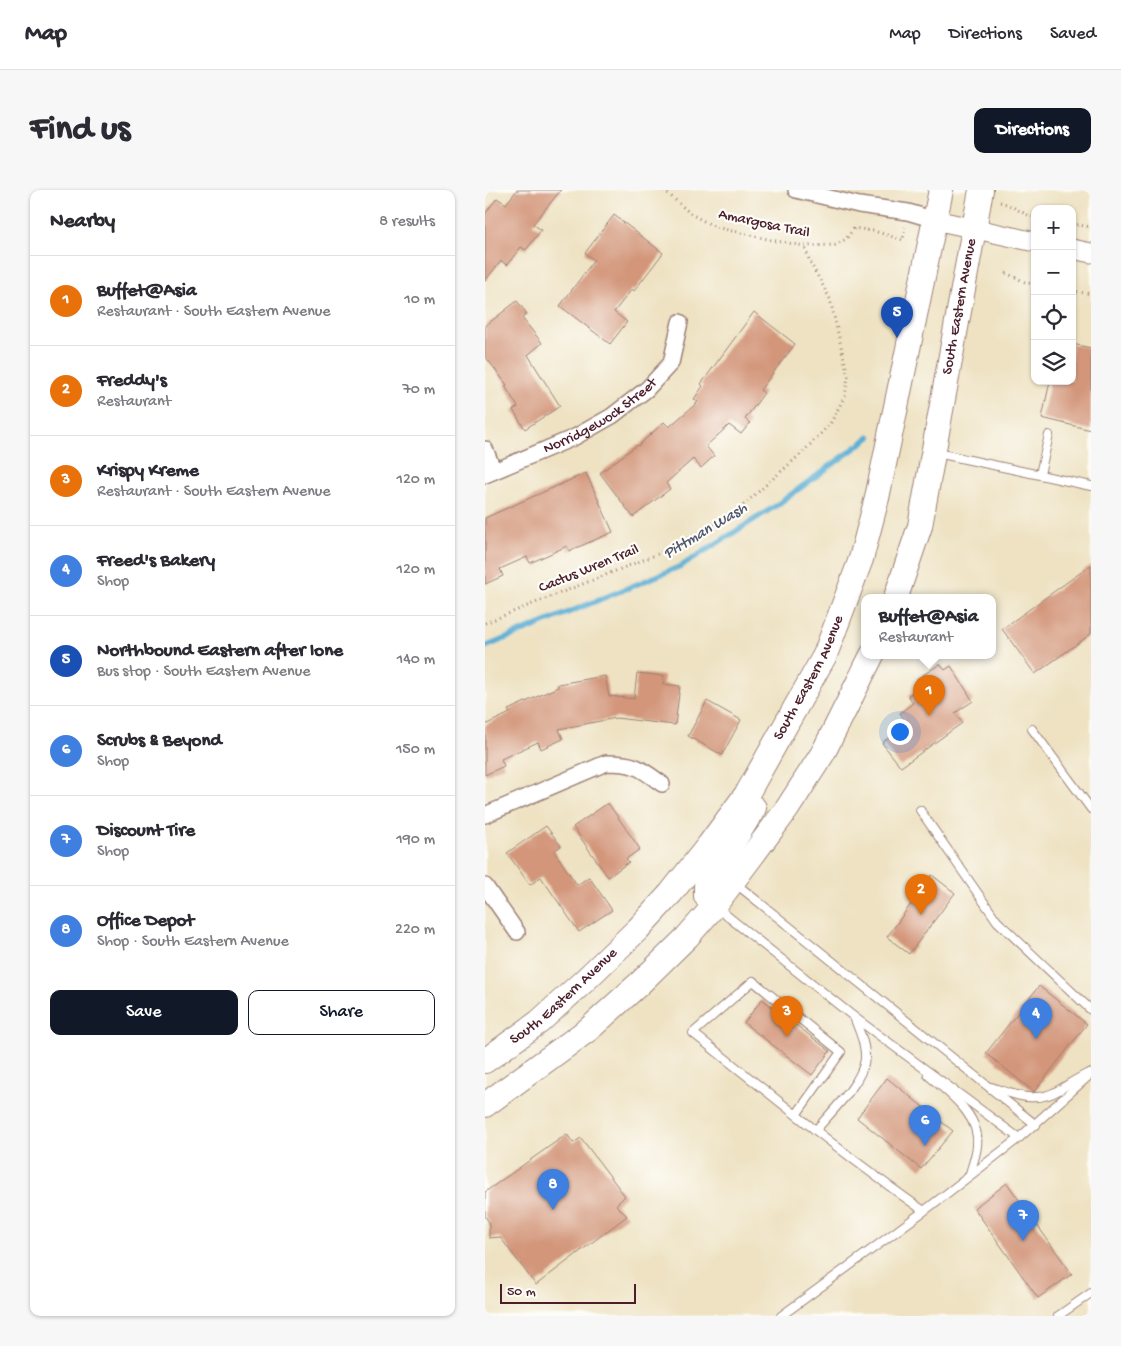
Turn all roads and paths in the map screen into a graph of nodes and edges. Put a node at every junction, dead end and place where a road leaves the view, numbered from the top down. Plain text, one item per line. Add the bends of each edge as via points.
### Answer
1 (664, 190) edge
2 (796, 190) edge
3 (941, 190) edge
4 (981, 190) edge
5 (908, 212) junction
6 (935, 220) junction
7 (1076, 225) edge
8 (1091, 227) edge
9 (973, 229) junction
10 (1031, 241) edge
11 (805, 246) junction
12 (1076, 250) edge
13 (1091, 253) edge
14 (1006, 273) dead end
15 (1031, 284) edge
16 (1076, 292) edge
17 (1091, 294) edge
18 (679, 322) dead end
19 (1049, 435) dead end
20 (485, 449) edge
21 (935, 452) junction
22 (490, 473) edge
23 (1040, 474) junction
24 (1091, 486) edge
25 (897, 594) edge
26 (485, 623) edge
27 (825, 655) junction
28 (870, 659) edge
29 (1032, 729) dead end
30 (662, 784) dead end
31 (1091, 809) edge
32 (920, 810) dead end
33 (485, 814) edge
34 (733, 881) junction
35 (485, 886) edge
36 (715, 905) junction
37 (517, 932) dead end
38 (1091, 1010) edge
39 (854, 1017) junction
40 (898, 1049) junction
41 (485, 1061) edge
42 (1091, 1073) edge
43 (987, 1086) junction
44 (485, 1105) edge
45 (796, 1115) junction
46 (1035, 1125) junction
47 (816, 1130) junction
48 (1019, 1138) junction
49 (968, 1177) junction
50 (924, 1211) junction
51 (1091, 1293) edge
52 (781, 1316) edge
53 (1058, 1316) edge

1 - 11 path, Amargosa Trail via 691,214 715,227
2 - 5 street via 859,205
3 - 6 main road, South Eastern Avenue
4 - 9 main road, South Eastern Avenue
5 - 6 street
5 - 11 path, Amargosa Trail via 903,240 854,228 846,239 835,245
6 - 9 street
6 - 27 main road, South Eastern Avenue via 877,498 861,559
7 - 8 path
9 - 10 street
9 - 21 main road, South Eastern Avenue
11 - 26 path, Cactus Wren Trail via 830,300 848,376 845,396 830,424 731,516 658,554
12 - 13 street
14 - 15 path
16 - 17 path
18 - 22 street, Norridgewock Street via 671,363 647,388 612,416 575,438
19 - 23 lane
20 - 22 street
21 - 23 lane
21 - 25 main road, South Eastern Avenue via 920,526
23 - 24 lane
27 - 36 main road via 823,690 706,886 707,896
27 - 41 main road, South Eastern Avenue via 748,792 671,893 539,1022
28 - 34 main road via 823,753 787,809
29 - 31 lane
30 - 33 street via 637,766 606,763
32 - 38 lane via 997,921
34 - 36 main road
34 - 43 lane
35 - 37 street
36 - 39 lane
36 - 44 main road via 654,970 589,1029
39 - 40 lane
39 - 47 lane via 865,1059 854,1084
40 - 48 lane
40 - 49 lane via 964,1108 974,1128 977,1144
42 - 43 lane via 1040,1097 1017,1096
42 - 46 lane
43 - 46 lane
45 - 45 lane via 693,1033 753,981 841,1052
45 - 47 lane
46 - 48 lane
47 - 50 lane
48 - 49 lane
49 - 50 lane
50 - 52 lane
51 - 53 lane

